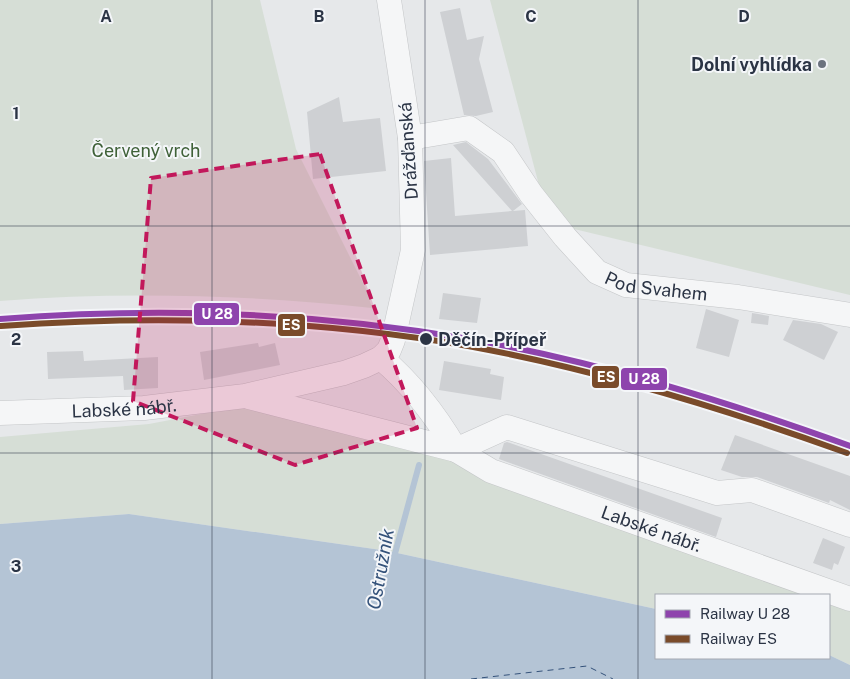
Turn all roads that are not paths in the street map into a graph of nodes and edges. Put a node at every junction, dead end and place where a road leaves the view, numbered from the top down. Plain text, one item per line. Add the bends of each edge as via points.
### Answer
1 (389, 0) edge
2 (410, 138) junction
3 (850, 315) edge
4 (381, 358) junction
5 (246, 396) junction
6 (0, 413) edge
7 (456, 450) junction
8 (850, 525) edge
9 (850, 599) edge

1 - 2 street, Drážďanská
2 - 3 street, Pod Svahem via 469,128 503,152 531,194 597,272 626,285 738,296
2 - 4 street, Drážďanská via 413,250 393,340
4 - 5 street, Labské nábř. via 344,373
4 - 7 street, Labské nábř. via 398,372 439,421
5 - 6 street, Labské nábř. via 144,408
5 - 7 street, Labské nábř.
7 - 8 street via 508,427 717,493 752,490
7 - 9 street, Labské nábř. via 491,471

